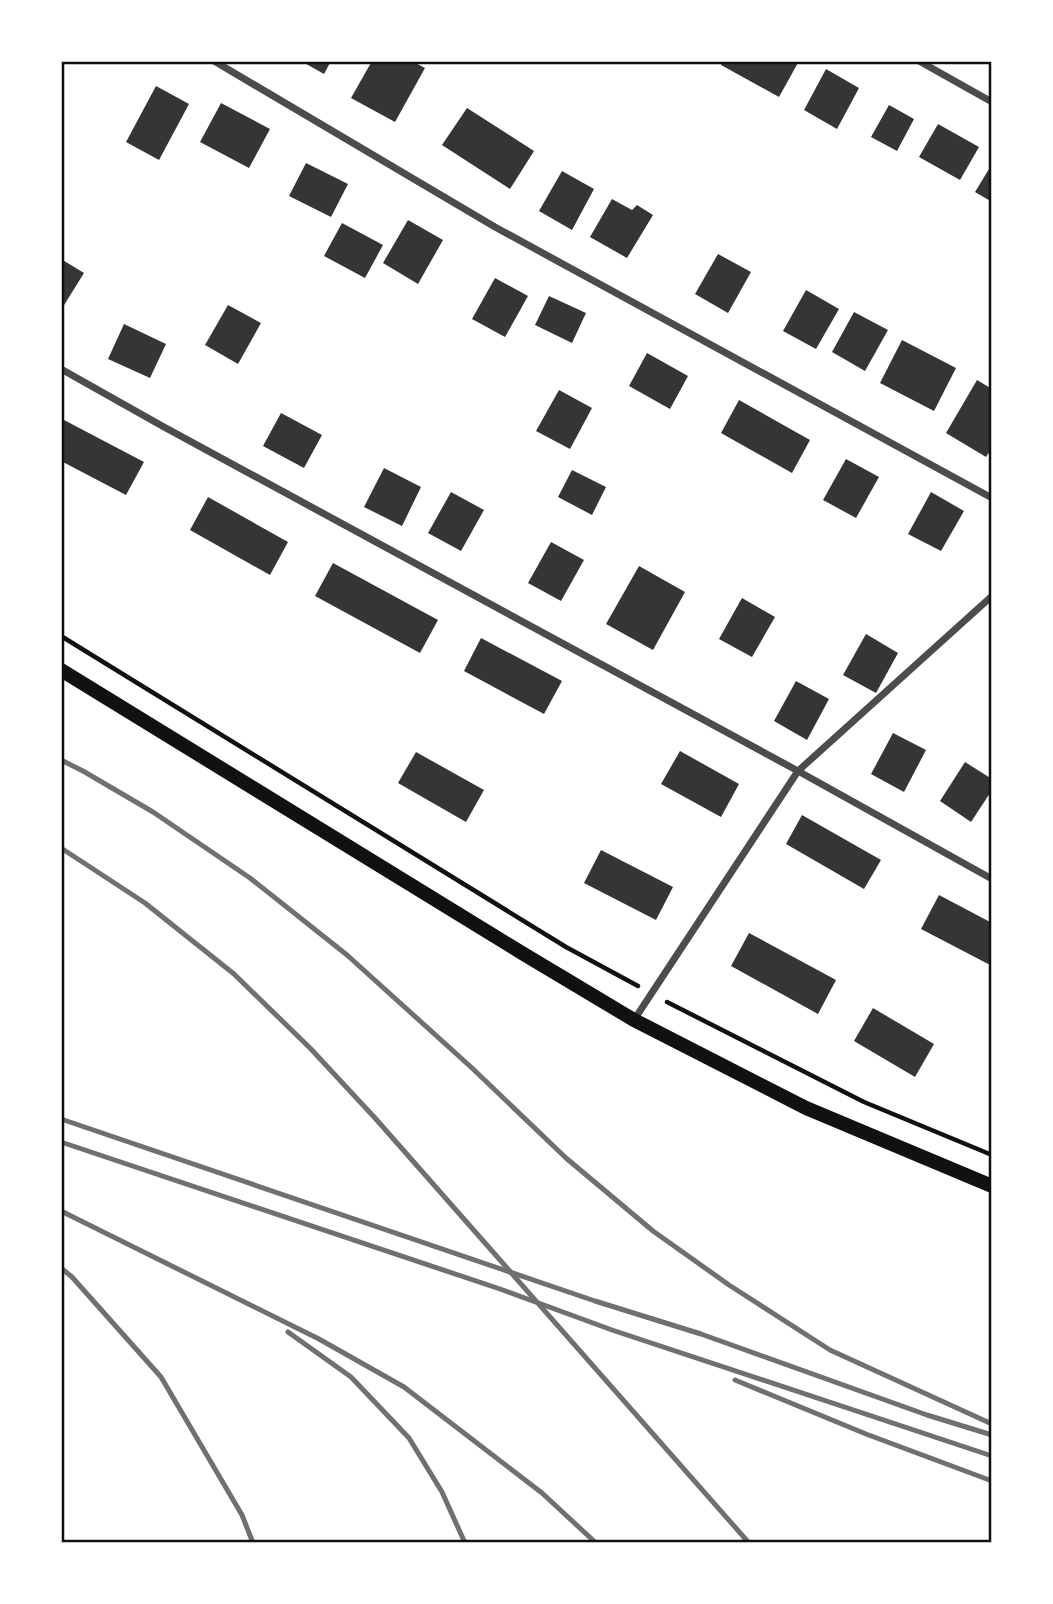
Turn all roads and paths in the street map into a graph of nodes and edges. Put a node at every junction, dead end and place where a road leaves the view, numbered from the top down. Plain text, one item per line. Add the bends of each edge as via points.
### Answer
1 (214, 61) edge
2 (919, 61) edge
3 (992, 102) edge
4 (61, 369) edge
5 (992, 498) edge
6 (992, 596) edge
7 (61, 636) edge
8 (61, 670) edge
9 (798, 771) junction
10 (992, 879) edge
11 (652, 994) junction
12 (634, 1020) junction
13 (992, 1155) edge
14 (992, 1186) edge

1 - 5 street via 495,227
2 - 3 street
4 - 9 street
6 - 9 street
7 - 11 path via 566,947
8 - 12 main road
9 - 10 street
9 - 11 street
11 - 12 street
11 - 13 path via 864,1102
12 - 14 main road via 806,1108

